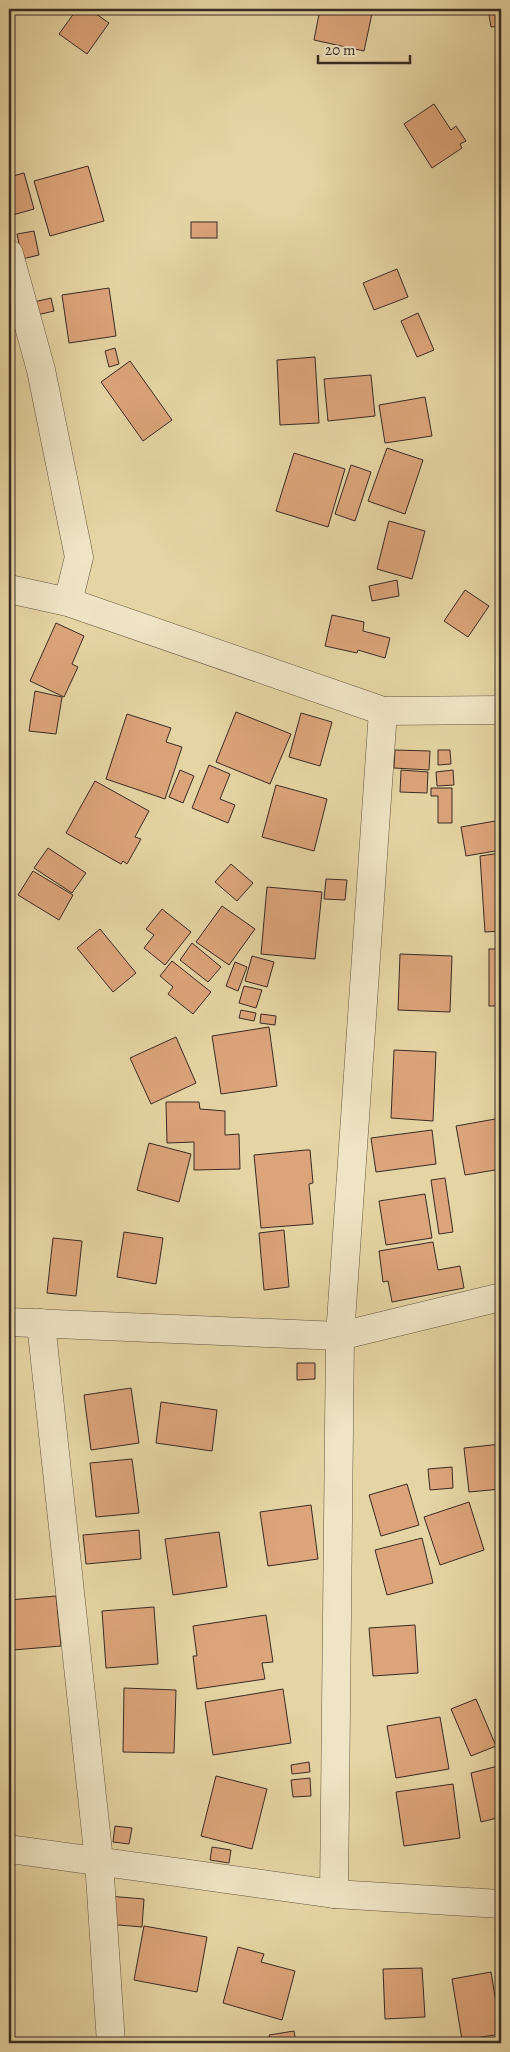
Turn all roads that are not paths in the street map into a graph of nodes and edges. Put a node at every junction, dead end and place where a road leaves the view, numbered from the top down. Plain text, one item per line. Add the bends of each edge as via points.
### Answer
1 (9, 254) edge
2 (9, 589) edge
3 (68, 602) junction
4 (501, 710) edge
5 (383, 711) junction
6 (501, 1297) edge
7 (9, 1322) edge
8 (41, 1323) junction
9 (340, 1336) junction
10 (9, 1849) edge
11 (99, 1861) junction
12 (334, 1894) junction
13 (501, 1904) edge
14 (111, 2043) edge

1 - 3 street via 41,370 79,557
2 - 3 street
3 - 5 street
4 - 5 street
5 - 9 street
6 - 9 street
7 - 8 street
8 - 9 street
8 - 11 street
9 - 12 street
10 - 11 street
11 - 12 street
11 - 14 street
12 - 13 street

